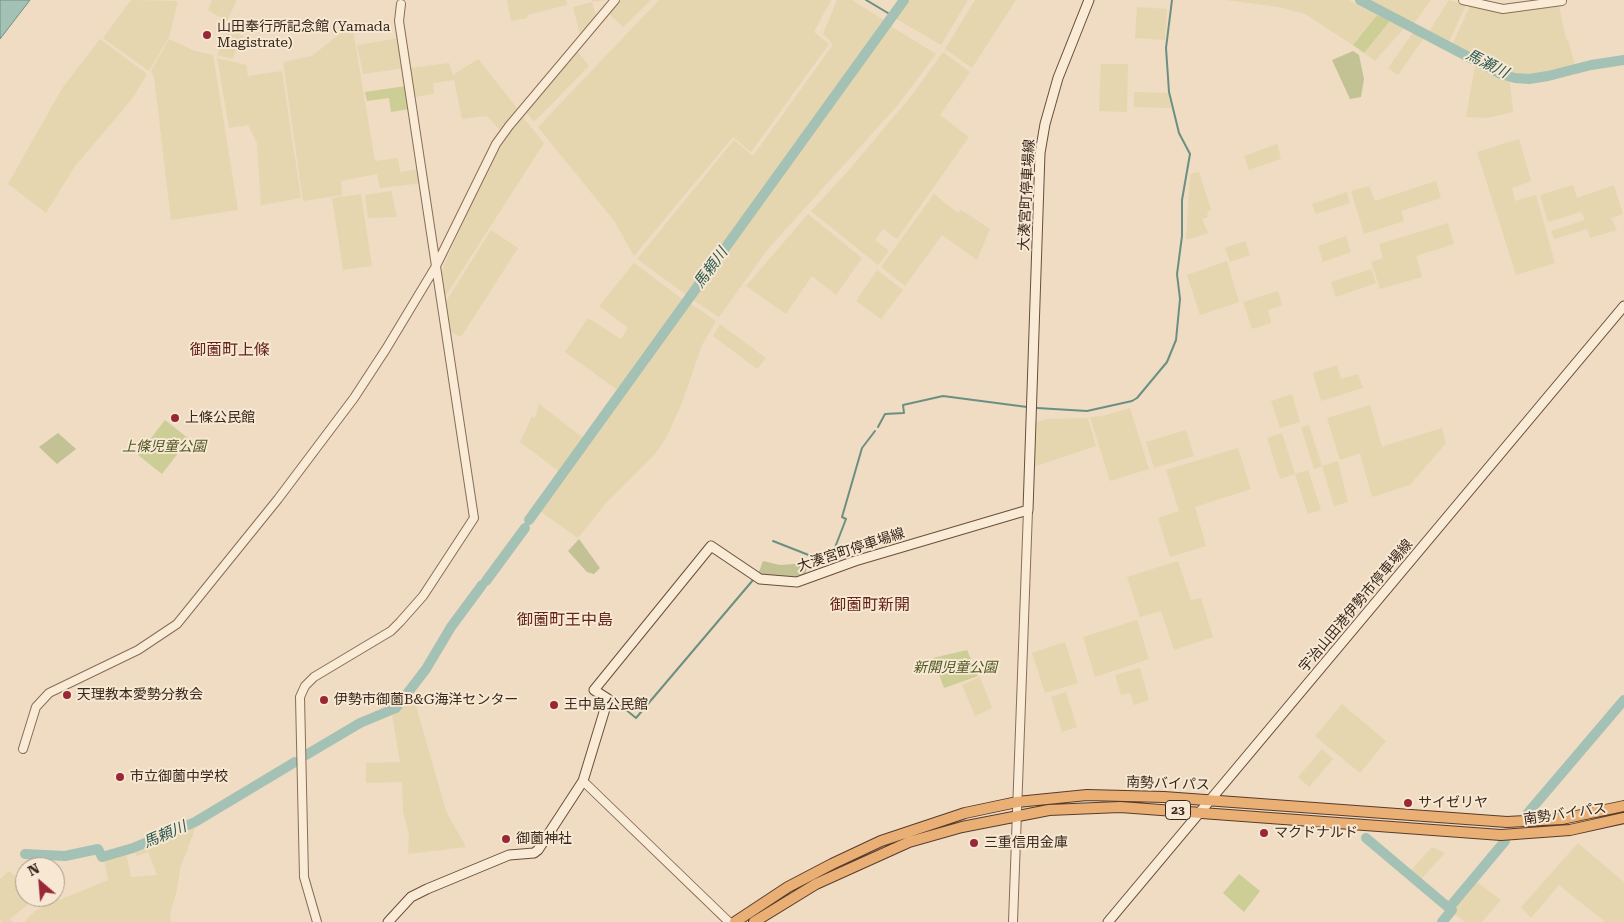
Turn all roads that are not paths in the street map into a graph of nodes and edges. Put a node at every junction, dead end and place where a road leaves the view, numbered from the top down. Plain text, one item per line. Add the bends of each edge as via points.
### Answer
1 (615, 0) edge
2 (1089, 0) edge
3 (1463, 0) edge
4 (1562, 1) edge
5 (401, 4) dead end
6 (436, 266) junction
7 (1624, 306) edge
8 (1028, 510) junction
9 (23, 748) dead end
10 (583, 781) junction
11 (1212, 799) junction
12 (1017, 802) junction
13 (1624, 806) edge
14 (1203, 811) junction
15 (1017, 815) junction
16 (1624, 818) edge
17 (317, 922) edge
18 (388, 922) edge
19 (729, 922) edge
20 (735, 922) edge
21 (754, 922) edge
22 (1014, 922) edge
23 (1108, 922) edge

1 - 6 street via 488,156
2 - 8 main road, 大湊宮町停車場線 via 1058,78 1040,153
3 - 4 street via 1503,9
5 - 6 street via 399,21
6 - 9 street via 336,423 177,624 138,650 49,693 36,708
6 - 17 street via 474,518 423,596 400,622 314,677 300,698 304,877
7 - 11 main road, 宇治山田港伊勢市停車場線
8 - 10 main road, 大湊宮町停車場線 via 855,561 797,582 760,579 711,546 594,690 608,699
8 - 12 street
10 - 18 main road, 大湊宮町停車場線 via 534,853 510,855 427,889 411,897
10 - 19 street
11 - 12 highway, 南勢バイパス / 23 via 1087,795
11 - 13 highway, 南勢バイパス / 23 via 1507,822 1562,819
11 - 14 main road, 宇治山田港伊勢市停車場線
12 - 15 street
12 - 20 highway, 南勢バイパス / 23 via 966,813 881,841 788,887
14 - 15 highway, 南勢バイパス / 23 via 1082,807
14 - 16 highway, 南勢バイパス / 23 via 1501,835 1570,830
14 - 23 main road, 宇治山田港伊勢市停車場線
15 - 21 highway, 南勢バイパス / 23 via 952,830 885,852 816,884
15 - 22 street

